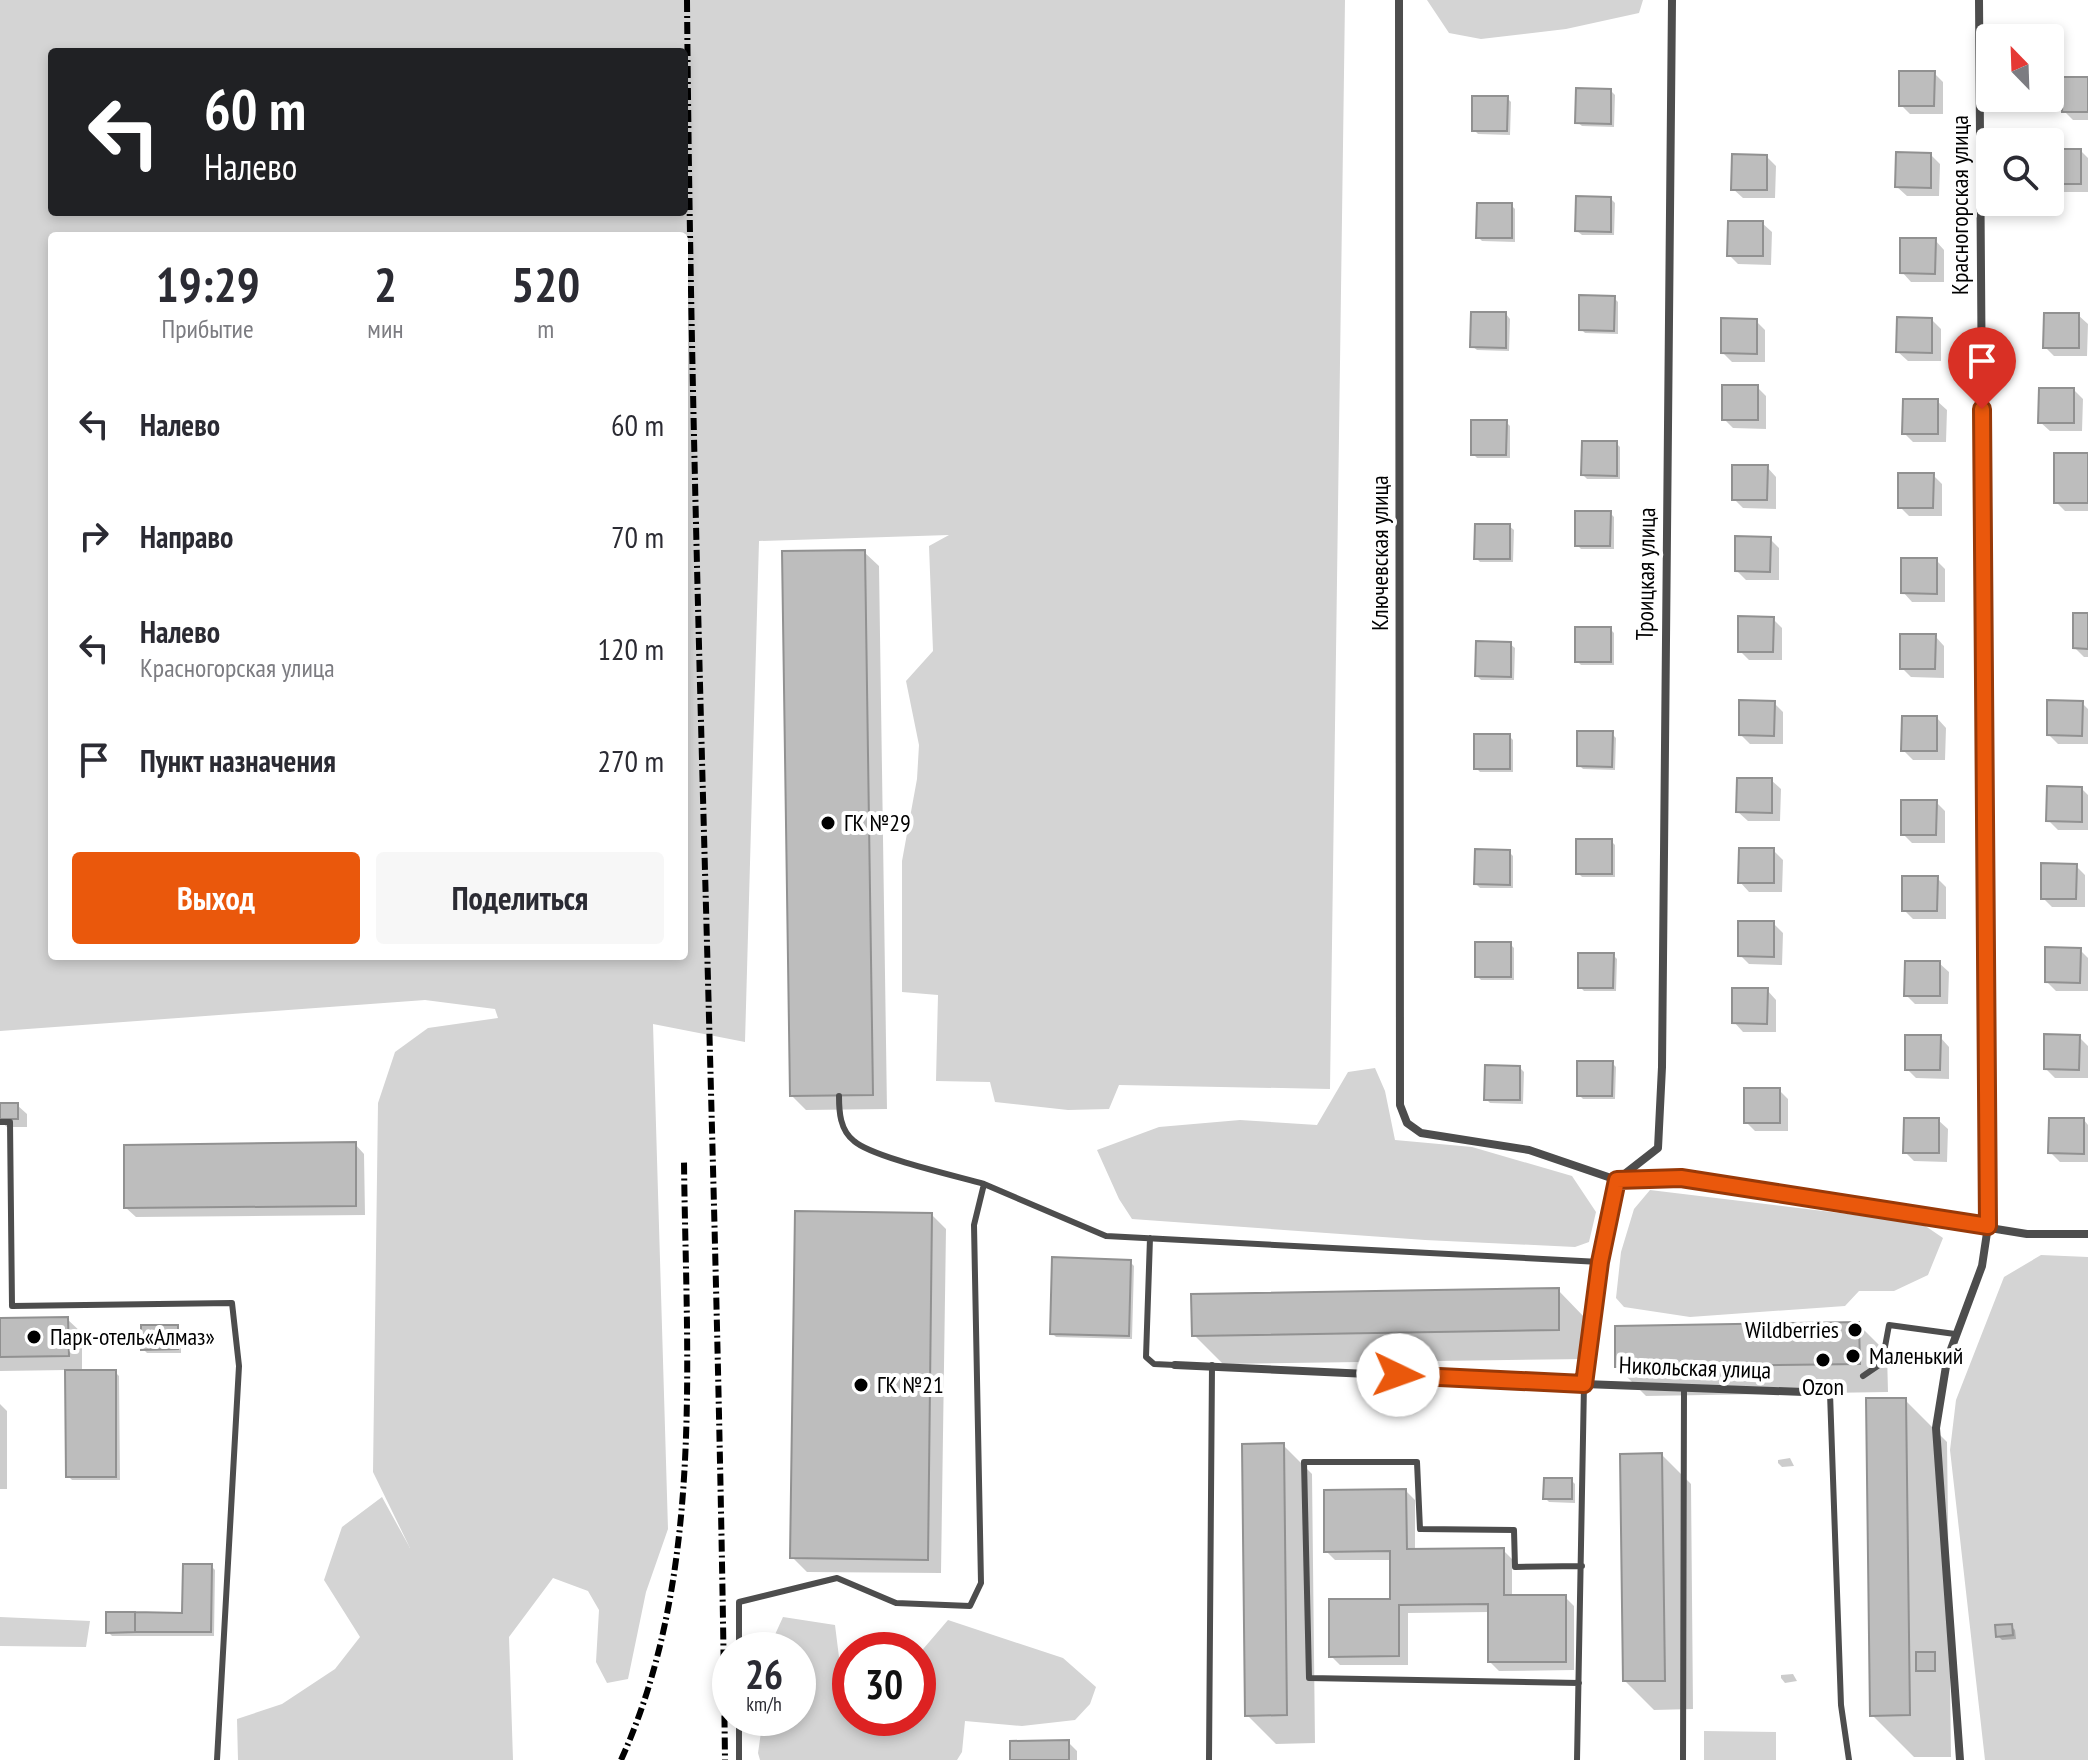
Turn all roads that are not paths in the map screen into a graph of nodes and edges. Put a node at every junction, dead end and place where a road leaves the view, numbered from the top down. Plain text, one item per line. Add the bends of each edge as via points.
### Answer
1 (1399, 0) edge
2 (1672, 0) edge
3 (1979, 0) edge
4 (839, 1096) dead end
5 (0, 1122) edge
6 (1617, 1180) junction
7 (984, 1184) junction
8 (1988, 1226) junction
9 (2088, 1234) edge
10 (1150, 1238) junction
11 (1600, 1262) junction
12 (1955, 1334) junction
13 (1175, 1365) joint
14 (1212, 1365) junction
15 (1863, 1376) dead end
16 (1584, 1384) junction
17 (1684, 1388) junction
18 (1830, 1393) joint
19 (1582, 1566) junction
20 (739, 1632) edge
21 (1579, 1683) junction
22 (739, 1736) edge
23 (217, 1760) edge
24 (739, 1760) edge
25 (1209, 1760) edge
26 (1577, 1760) edge
27 (1683, 1760) edge
28 (1849, 1760) edge
29 (1960, 1760) edge

1 - 6 street, Ключевская улица via 1400,1105 1407,1123 1421,1133 1529,1150
2 - 6 street, Троицкая улица via 1662,1067 1658,1148
3 - 8 street, Красногорская улица
4 - 7 lane via 840,1120 853,1141
5 - 23 lane via 10,1122 12,1306 232,1303 239,1366
6 - 8 street via 1681,1178
6 - 11 street
7 - 10 lane via 1106,1236
7 - 20 lane via 974,1225 981,1583 970,1606 896,1603 837,1578 739,1602
8 - 9 street via 2027,1234
8 - 12 street, Красногорская улица via 1982,1266
10 - 11 lane
10 - 13 lane via 1146,1357 1154,1364
11 - 16 street
12 - 15 lane via 1889,1325 1882,1363
12 - 29 street, Красногорская улица via 1936,1428
13 - 14 street, Никольская улица
14 - 16 street, Никольская улица
14 - 25 lane
16 - 17 street, Никольская улица
16 - 19 lane
17 - 18 street, Никольская улица
17 - 27 lane
18 - 28 lane via 1841,1705
19 - 21 lane
19 - 21 lane via 1515,1567 1514,1530 1420,1529 1417,1462 1304,1462 1309,1678
21 - 26 lane
22 - 24 lane

